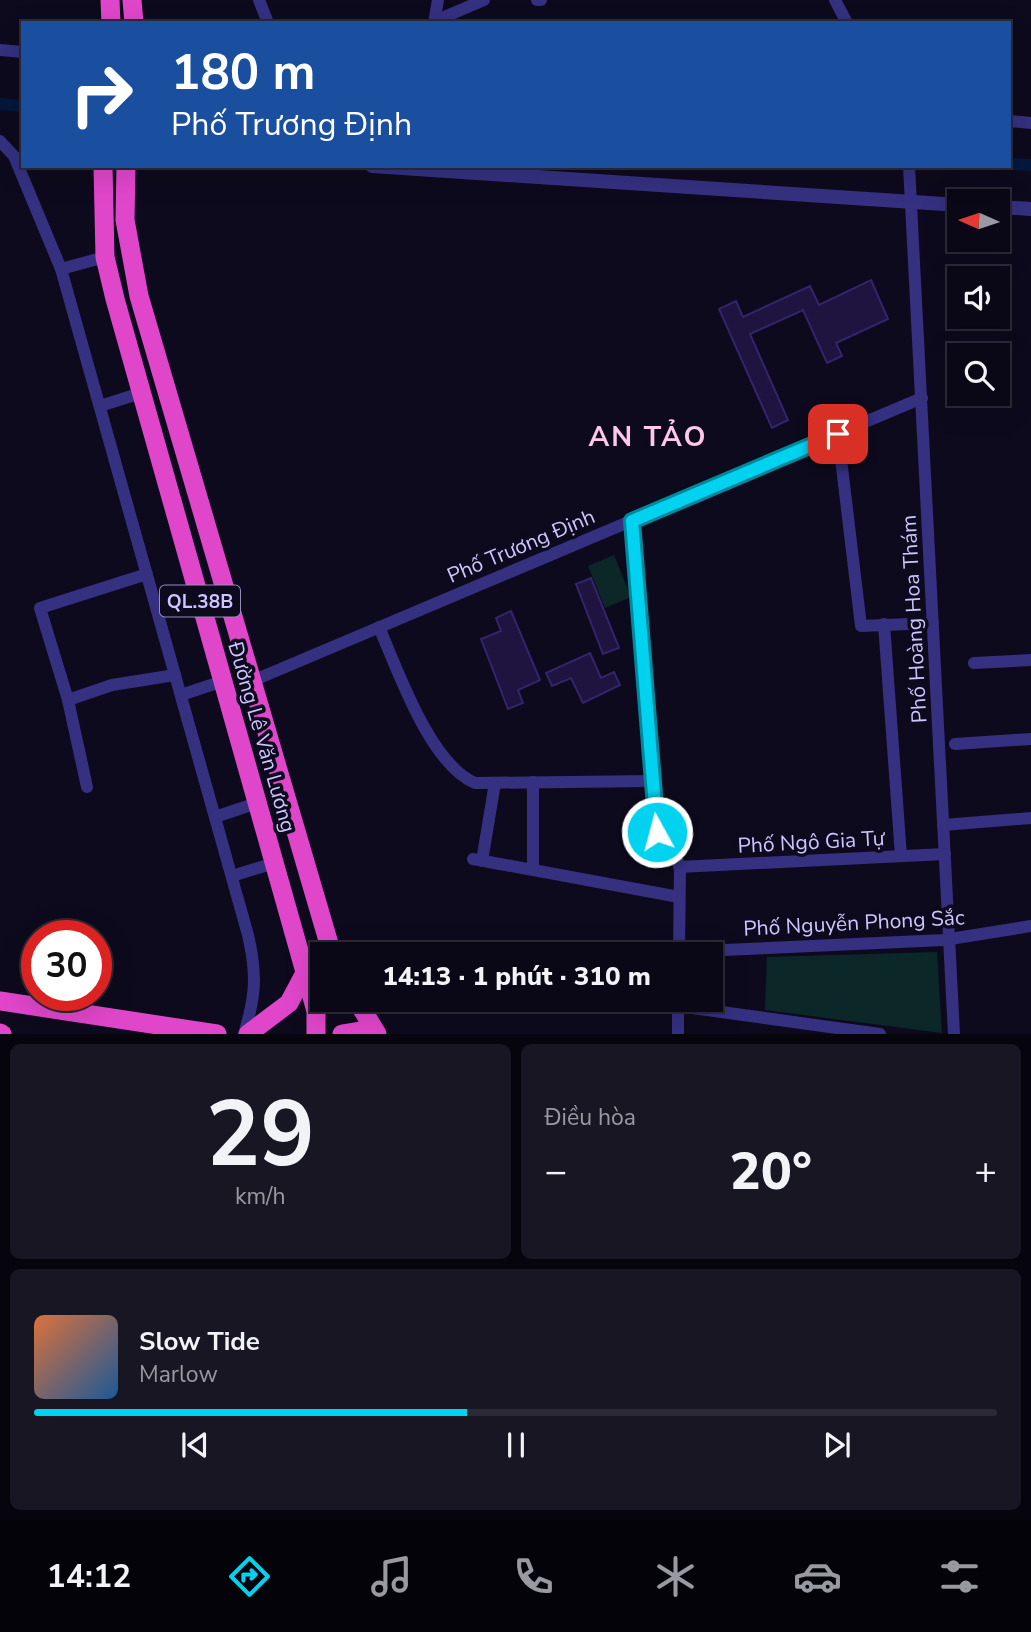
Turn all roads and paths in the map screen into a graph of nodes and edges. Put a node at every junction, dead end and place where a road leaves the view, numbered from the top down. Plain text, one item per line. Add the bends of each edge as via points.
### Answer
1 (110, 0) edge
2 (132, 0) edge
3 (258, 0) edge
4 (438, 0) edge
5 (484, 0) edge
6 (835, 0) edge
7 (111, 21) edge
8 (134, 21) edge
9 (267, 21) edge
10 (435, 21) edge
11 (437, 21) edge
12 (846, 21) edge
13 (0, 50) edge
14 (21, 52) edge
15 (1011, 121) edge
16 (1031, 123) edge
17 (0, 141) edge
18 (103, 168) edge
19 (126, 168) edge
20 (402, 168) edge
21 (910, 173) edge
22 (912, 202) junction
23 (947, 204) edge
24 (1010, 208) edge
25 (1031, 209) edge
26 (105, 257) junction
27 (61, 269) junction
28 (141, 393) junction
29 (922, 398) junction
30 (100, 406) junction
31 (838, 434) junction
32 (632, 521) junction
33 (147, 574) junction
34 (933, 623) junction
35 (884, 624) junction
36 (379, 627) junction
37 (1031, 660) edge
38 (974, 663) dead end
39 (175, 675) junction
40 (223, 681) junction
41 (252, 681) junction
42 (181, 695) junction
43 (68, 700) junction
44 (1031, 739) edge
45 (955, 744) dead end
46 (652, 781) junction
47 (495, 782) junction
48 (533, 782) junction
49 (87, 787) dead end
50 (257, 803) junction
51 (215, 817) junction
52 (1031, 818) edge
53 (943, 825) junction
54 (945, 854) junction
55 (901, 856) junction
56 (274, 863) junction
57 (680, 867) junction
58 (533, 870) junction
59 (232, 876) junction
60 (680, 897) junction
61 (1031, 926) edge
62 (949, 939) junction
63 (328, 942) edge
64 (679, 942) edge
65 (723, 951) edge
66 (305, 973) junction
67 (0, 1001) edge
68 (723, 1010) edge
69 (363, 1012) edge
70 (678, 1012) edge
71 (217, 1034) edge
72 (246, 1034) edge
73 (316, 1034) edge
74 (342, 1034) edge
75 (376, 1034) edge
76 (678, 1034) edge
77 (880, 1034) edge
78 (954, 1034) edge

1 - 7 highway
2 - 8 highway
3 - 9 street
4 - 10 street
5 - 11 street
6 - 12 street
13 - 14 street
15 - 16 street
17 - 27 street via 14,156
18 - 26 highway, Đường Lê Văn Lương / QL.38B
19 - 41 highway, Đường Lê Văn Lương / QL.38B via 125,220 139,296
20 - 22 street
21 - 22 street, Phố Hoàng Hoa Thám
22 - 23 street
22 - 29 street, Phố Hoàng Hoa Thám
24 - 25 street
26 - 27 street
26 - 28 highway, Đường Lê Văn Lương / QL.38B
27 - 30 street
28 - 30 street
28 - 40 highway, Đường Lê Văn Lương / QL.38B
29 - 31 street, Phố Trương Định
29 - 34 street, Phố Hoàng Hoa Thám
30 - 33 street
31 - 32 street, Phố Trương Định
31 - 35 street via 861,626
32 - 36 street, Phố Trương Định
32 - 46 street
33 - 39 street
33 - 43 street via 40,608
34 - 35 street
34 - 53 street, Phố Hoàng Hoa Thám
35 - 55 street
36 - 41 street, Phố Trương Định
36 - 47 street via 420,718 450,765 475,783
37 - 38 street
39 - 42 street
39 - 43 street via 112,685
40 - 42 street
40 - 50 highway, Đường Lê Văn Lương / QL.38B
41 - 63 highway, Đường Lê Văn Lương / QL.38B
42 - 51 street
43 - 49 street
44 - 45 street
46 - 48 street
46 - 57 street via 657,832
47 - 48 street
47 - 58 street via 478,860
48 - 58 street
50 - 51 street
50 - 56 highway, Đường Lê Văn Lương / QL.38B
51 - 59 street
52 - 53 street
53 - 54 street, Phố Hoàng Hoa Thám
54 - 55 street, Phố Ngô Gia Tự
54 - 62 street, Phố Hoàng Hoa Thám
55 - 57 street, Phố Ngô Gia Tự
56 - 59 street
56 - 66 highway, Đường Lê Văn Lương / QL.38B
57 - 60 street
58 - 60 street
59 - 72 street via 256,970
60 - 64 street
61 - 62 street, Phố Nguyễn Phong Sắc
62 - 65 street, Phố Nguyễn Phong Sắc
62 - 78 street, Phố Hoàng Hoa Thám
66 - 72 highway via 289,1003
66 - 73 highway, Đường Lê Văn Lương / QL.38B via 316,1011
67 - 71 highway
68 - 77 street
69 - 75 highway
70 - 76 street
74 - 75 highway via 366,1030

